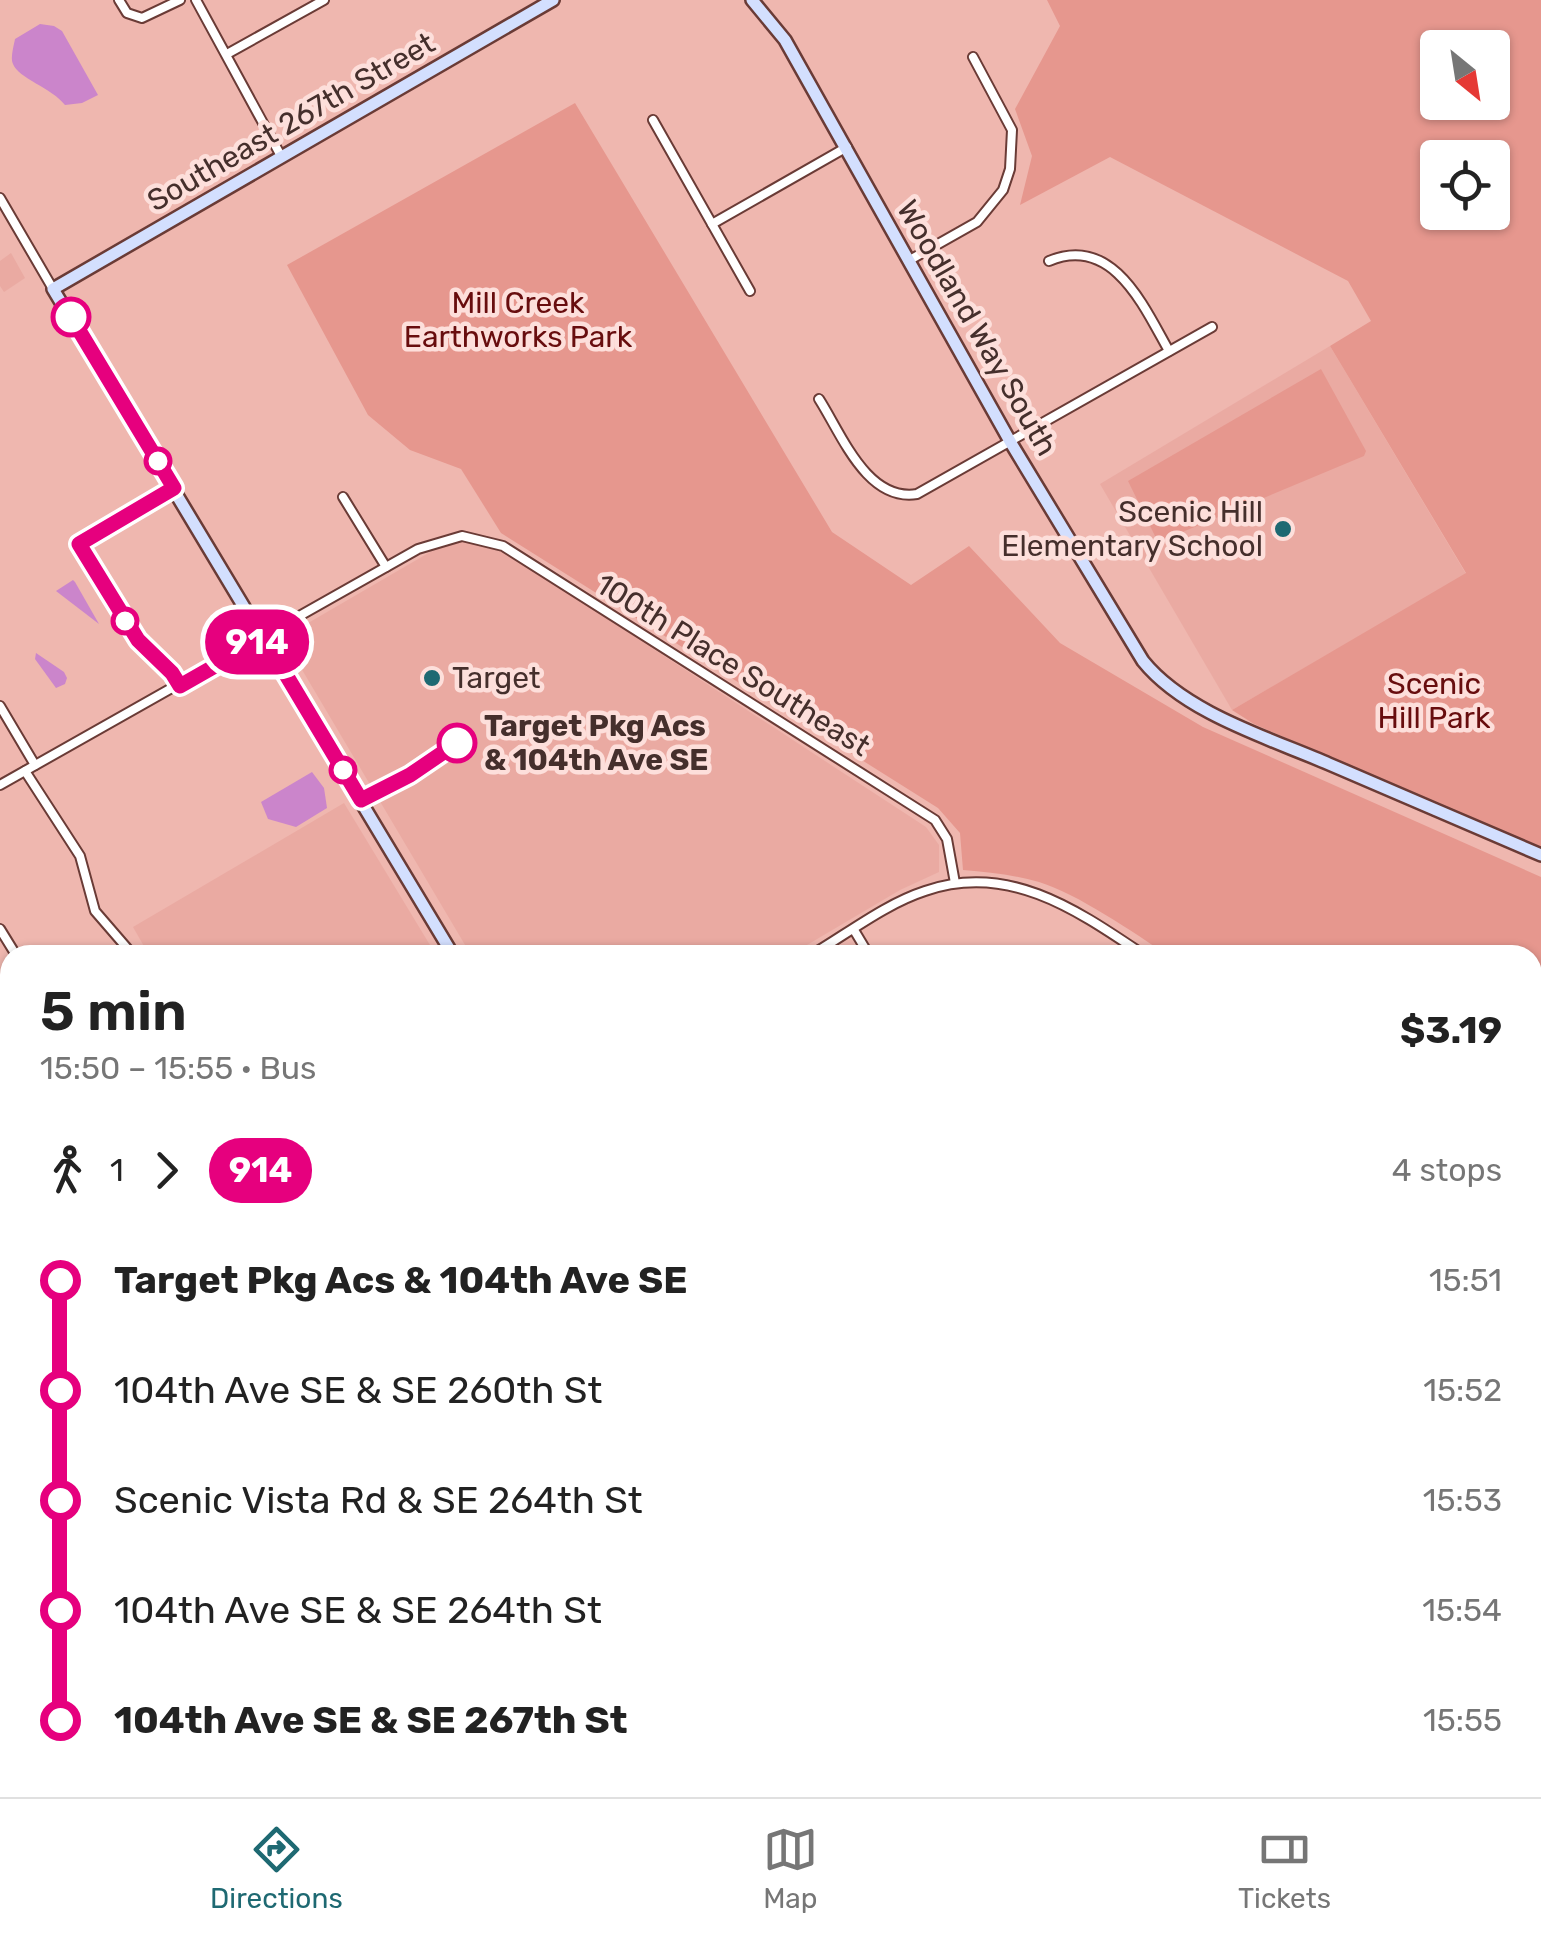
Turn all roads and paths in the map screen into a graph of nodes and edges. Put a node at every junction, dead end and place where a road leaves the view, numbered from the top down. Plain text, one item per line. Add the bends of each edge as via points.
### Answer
1 (119, 0) edge
2 (180, 0) edge
3 (196, 0) edge
4 (324, 0) edge
5 (554, 0) edge
6 (752, 0) edge
7 (226, 54) junction
8 (974, 57) dead end
9 (653, 120) dead end
10 (847, 148) junction
11 (281, 156) junction
12 (0, 198) edge
13 (712, 224) junction
14 (908, 260) junction
15 (1049, 261) dead end
16 (54, 288) junction
17 (750, 290) dead end
18 (1212, 327) dead end
19 (1170, 352) junction
20 (819, 400) dead end
21 (1012, 443) junction
22 (344, 497) dead end
23 (386, 567) junction
24 (264, 638) junction
25 (0, 706) edge
26 (35, 765) junction
27 (26, 770) junction
28 (0, 785) edge
29 (1541, 855) edge
30 (955, 883) junction
31 (854, 930) junction
32 (124, 945) edge
33 (448, 945) edge
34 (828, 945) edge
35 (863, 945) edge
36 (1129, 945) edge

1 - 2 street via 139,18
3 - 7 street
4 - 7 street
5 - 11 street, Southeast 267th Street
6 - 10 street, Woodland Way South via 786,40
7 - 11 street
8 - 14 street via 1012,130 1010,169 1003,190 977,222
9 - 13 street
10 - 13 street
10 - 14 street, Woodland Way South
11 - 16 street, Southeast 267th Street
12 - 16 street
13 - 17 street
14 - 21 street, Woodland Way South
15 - 19 street via 1084,255 1116,270
16 - 24 street
18 - 19 street
19 - 21 street
20 - 21 street via 867,473 895,494 933,488
21 - 29 street, Woodland Way South via 1157,679 1246,728
22 - 23 street
23 - 24 street
23 - 30 street, 100th Place Southeast via 462,536 502,546 935,820 947,839
24 - 26 street
24 - 33 street
25 - 26 street
26 - 27 street
27 - 28 street
27 - 32 street via 80,856 95,911
30 - 31 street via 913,896
30 - 36 street via 1027,888
31 - 34 street
31 - 35 street

